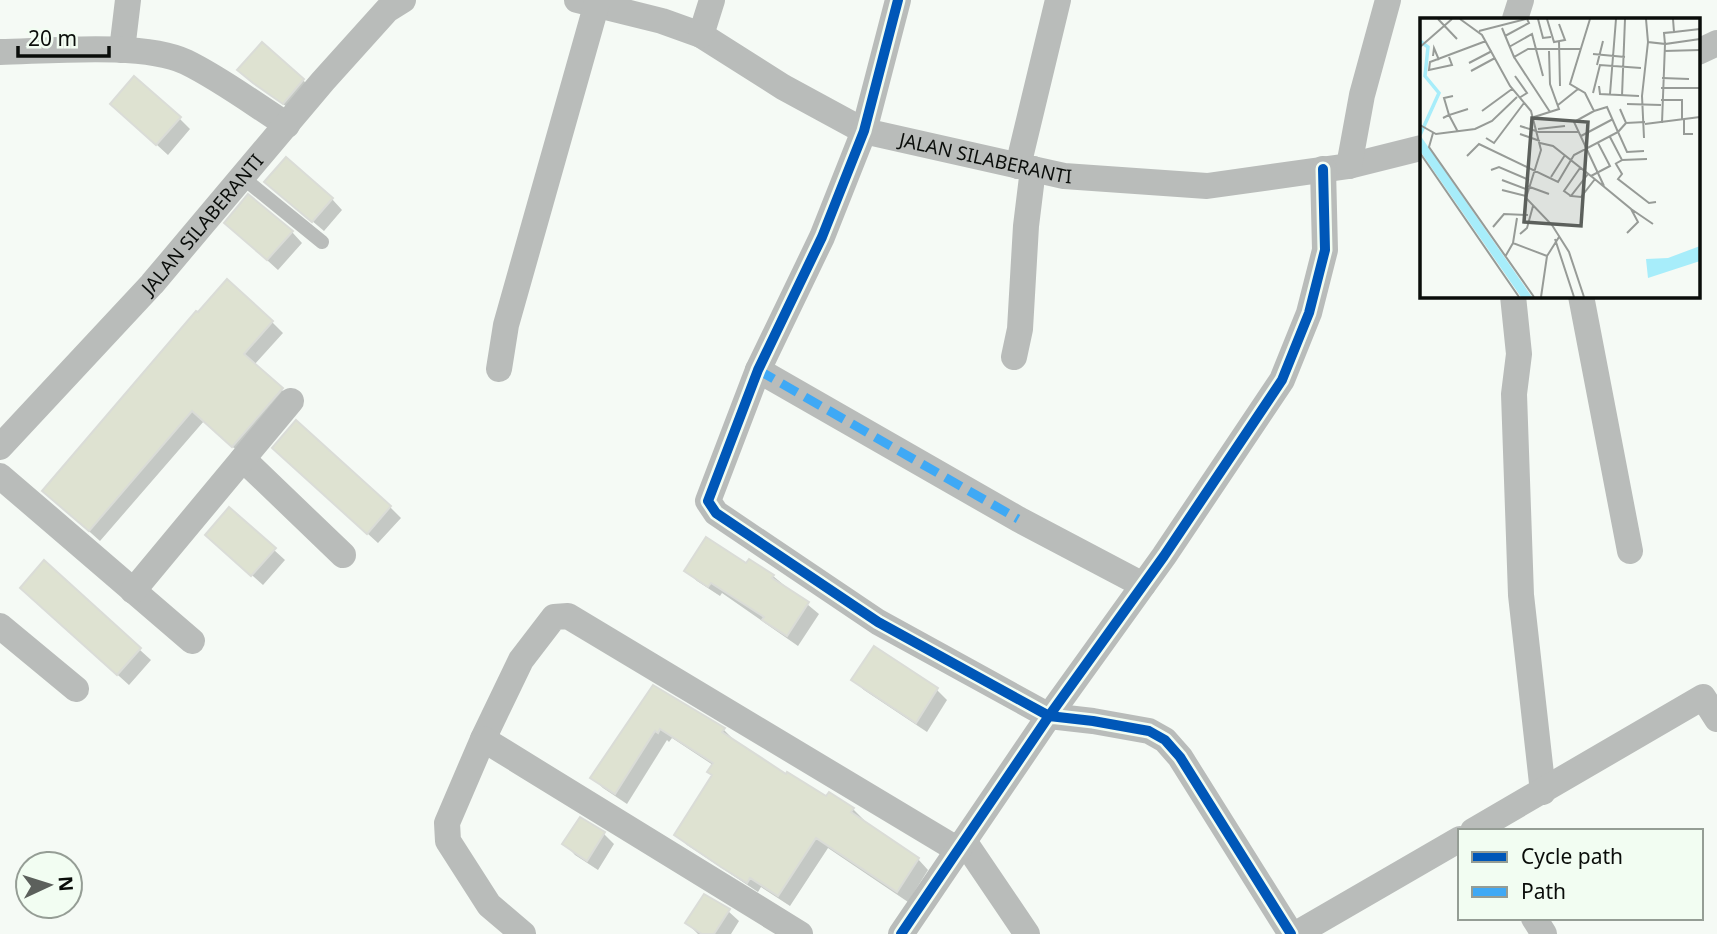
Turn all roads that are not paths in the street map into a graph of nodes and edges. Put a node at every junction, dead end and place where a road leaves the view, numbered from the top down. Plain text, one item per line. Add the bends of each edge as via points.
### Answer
1 (128, 0) edge
2 (403, 0) edge
3 (712, 0) edge
4 (898, 0) edge
5 (1058, 0) edge
6 (1388, 0) edge
7 (1521, 0) edge
8 (587, 2) edge
9 (1515, 18) edge
10 (701, 35) junction
11 (1717, 43) edge
12 (122, 50) junction
13 (1700, 51) edge
14 (0, 52) edge
15 (287, 125) junction
16 (864, 131) junction
17 (1420, 148) edge
18 (1026, 167) junction
19 (1336, 168) junction
20 (242, 177) junction
21 (322, 242) dead end
22 (1513, 298) edge
23 (1581, 298) edge
24 (1014, 357) dead end
25 (499, 369) dead end
26 (758, 370) junction
27 (291, 401) dead end
28 (0, 447) edge
29 (243, 459) junction
30 (0, 476) edge
31 (1630, 551) dead end
32 (343, 555) dead end
33 (1143, 585) junction
34 (134, 591) junction
35 (0, 626) edge
36 (192, 641) dead end
37 (76, 689) dead end
38 (1712, 702) edge
39 (1049, 716) junction
40 (483, 739) junction
41 (1543, 792) junction
42 (1478, 829) edge
43 (1458, 840) edge
44 (961, 846) junction
45 (523, 934) edge
46 (800, 934) edge
47 (901, 934) edge
48 (1027, 934) edge
49 (1293, 934) edge

1 - 12 street
2 - 15 street, JALAN SILABERANTI via 387,10
3 - 10 street
4 - 16 street
5 - 18 street
6 - 19 street
7 - 9 street
8 - 10 street, JALAN SILABERANTI
8 - 25 street
10 - 16 street, JALAN SILABERANTI
11 - 13 street
12 - 14 street
12 - 15 street via 157,52 186,62
15 - 20 street, JALAN SILABERANTI
16 - 18 street, JALAN SILABERANTI
16 - 26 street via 822,237
17 - 19 street, JALAN SILABERANTI
18 - 19 street, JALAN SILABERANTI via 1064,176 1207,186
18 - 24 street via 1020,329
19 - 33 street via 1325,250 1309,313 1282,380
20 - 21 lane
20 - 28 street, JALAN SILABERANTI via 152,284
22 - 41 street via 1519,354 1514,394 1521,595
23 - 31 street
26 - 33 street
26 - 39 street via 708,501 716,513 878,622
27 - 29 street
29 - 32 street
29 - 34 street
30 - 34 street
33 - 39 street
34 - 36 street
35 - 37 street
38 - 41 street
39 - 44 street
39 - 49 street via 1126,726 1165,740
40 - 44 street via 520,660 554,617 568,616
40 - 45 street via 447,823 448,841 489,905
40 - 46 street
41 - 42 street
43 - 49 street
44 - 47 street
44 - 48 street

